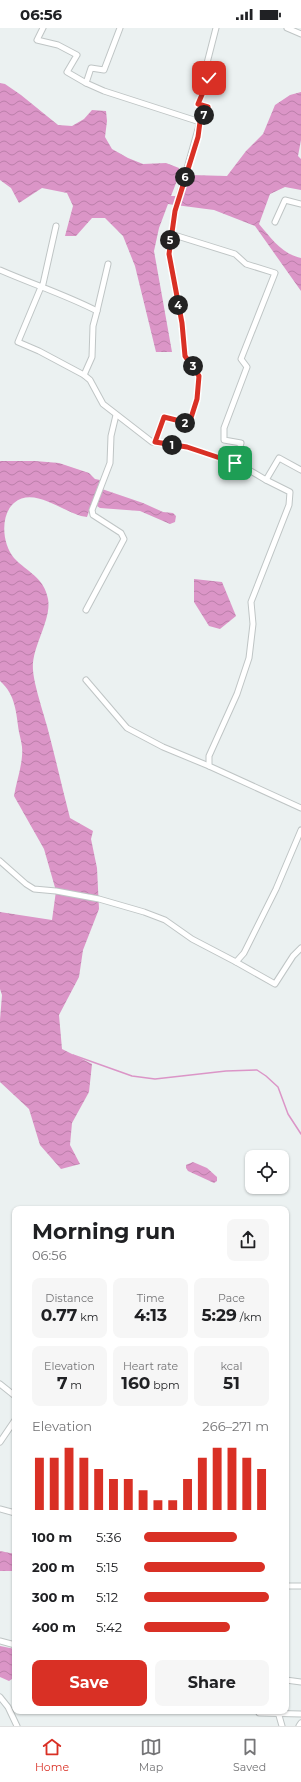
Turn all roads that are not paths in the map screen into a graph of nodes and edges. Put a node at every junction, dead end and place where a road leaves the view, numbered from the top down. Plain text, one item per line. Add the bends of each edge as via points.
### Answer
1 (43, 28) edge
2 (120, 28) edge
3 (216, 28) edge
4 (287, 28) edge
5 (301, 34) edge
6 (86, 83) junction
7 (200, 122) junction
8 (301, 204) edge
9 (275, 222) dead end
10 (56, 226) dead end
11 (171, 234) junction
12 (108, 264) dead end
13 (0, 270) edge
14 (41, 287) junction
15 (97, 311) junction
16 (84, 375) junction
17 (116, 415) junction
18 (155, 442) junction
19 (235, 463) junction
20 (301, 470) edge
21 (266, 480) junction
22 (86, 610) dead end
23 (86, 680) dead end
24 (208, 766) junction
25 (301, 808) edge
26 (301, 830) edge
27 (0, 861) edge
28 (301, 948) edge
29 (236, 962) junction
30 (0, 1384) edge
31 (12, 1394) edge
32 (12, 1424) edge
33 (0, 1442) edge
34 (0, 1509) edge
35 (12, 1512) edge
36 (289, 1586) edge
37 (301, 1586) edge
38 (0, 1641) edge
39 (12, 1644) edge
40 (289, 1680) edge
41 (301, 1682) edge
42 (0, 1697) edge
43 (289, 1713) edge
44 (279, 1714) edge
45 (301, 1714) edge
46 (301, 1723) edge
47 (17, 1726) edge
48 (282, 1726) edge
49 (299, 1726) edge

1 - 6 street via 37,40 58,45 77,55 67,72
2 - 6 street via 104,70 91,68
3 - 7 street via 206,67 210,70 209,78 198,104 208,107
4 - 5 street
6 - 7 street
7 - 11 street
8 - 9 street via 285,200
10 - 14 street
11 - 18 street via 169,254 182,323 185,356 200,380 190,421 185,423 164,417
11 - 19 street via 235,254 246,264 275,274 241,359 247,367 224,428 224,440 241,443
12 - 15 street
13 - 14 street
14 - 15 street
14 - 16 street via 18,342
15 - 16 street via 93,326 92,357
16 - 17 street via 90,380 103,404
17 - 18 street
17 - 22 street via 111,436 110,463 92,510 94,515 121,533 124,539
18 - 19 street via 187,447
19 - 21 street
20 - 21 street via 279,458
21 - 24 street via 290,492 289,505 251,602 253,624 249,658 237,694 209,756
23 - 24 street via 127,728
24 - 25 street
26 - 29 street via 276,889 244,953
27 - 29 street via 34,889 99,899 144,912 165,920
28 - 29 street via 275,984
30 - 31 street
32 - 33 street
34 - 35 street
36 - 37 street
38 - 39 street
40 - 41 street
42 - 47 street via 8,1706
43 - 45 street
44 - 48 street
46 - 49 street

